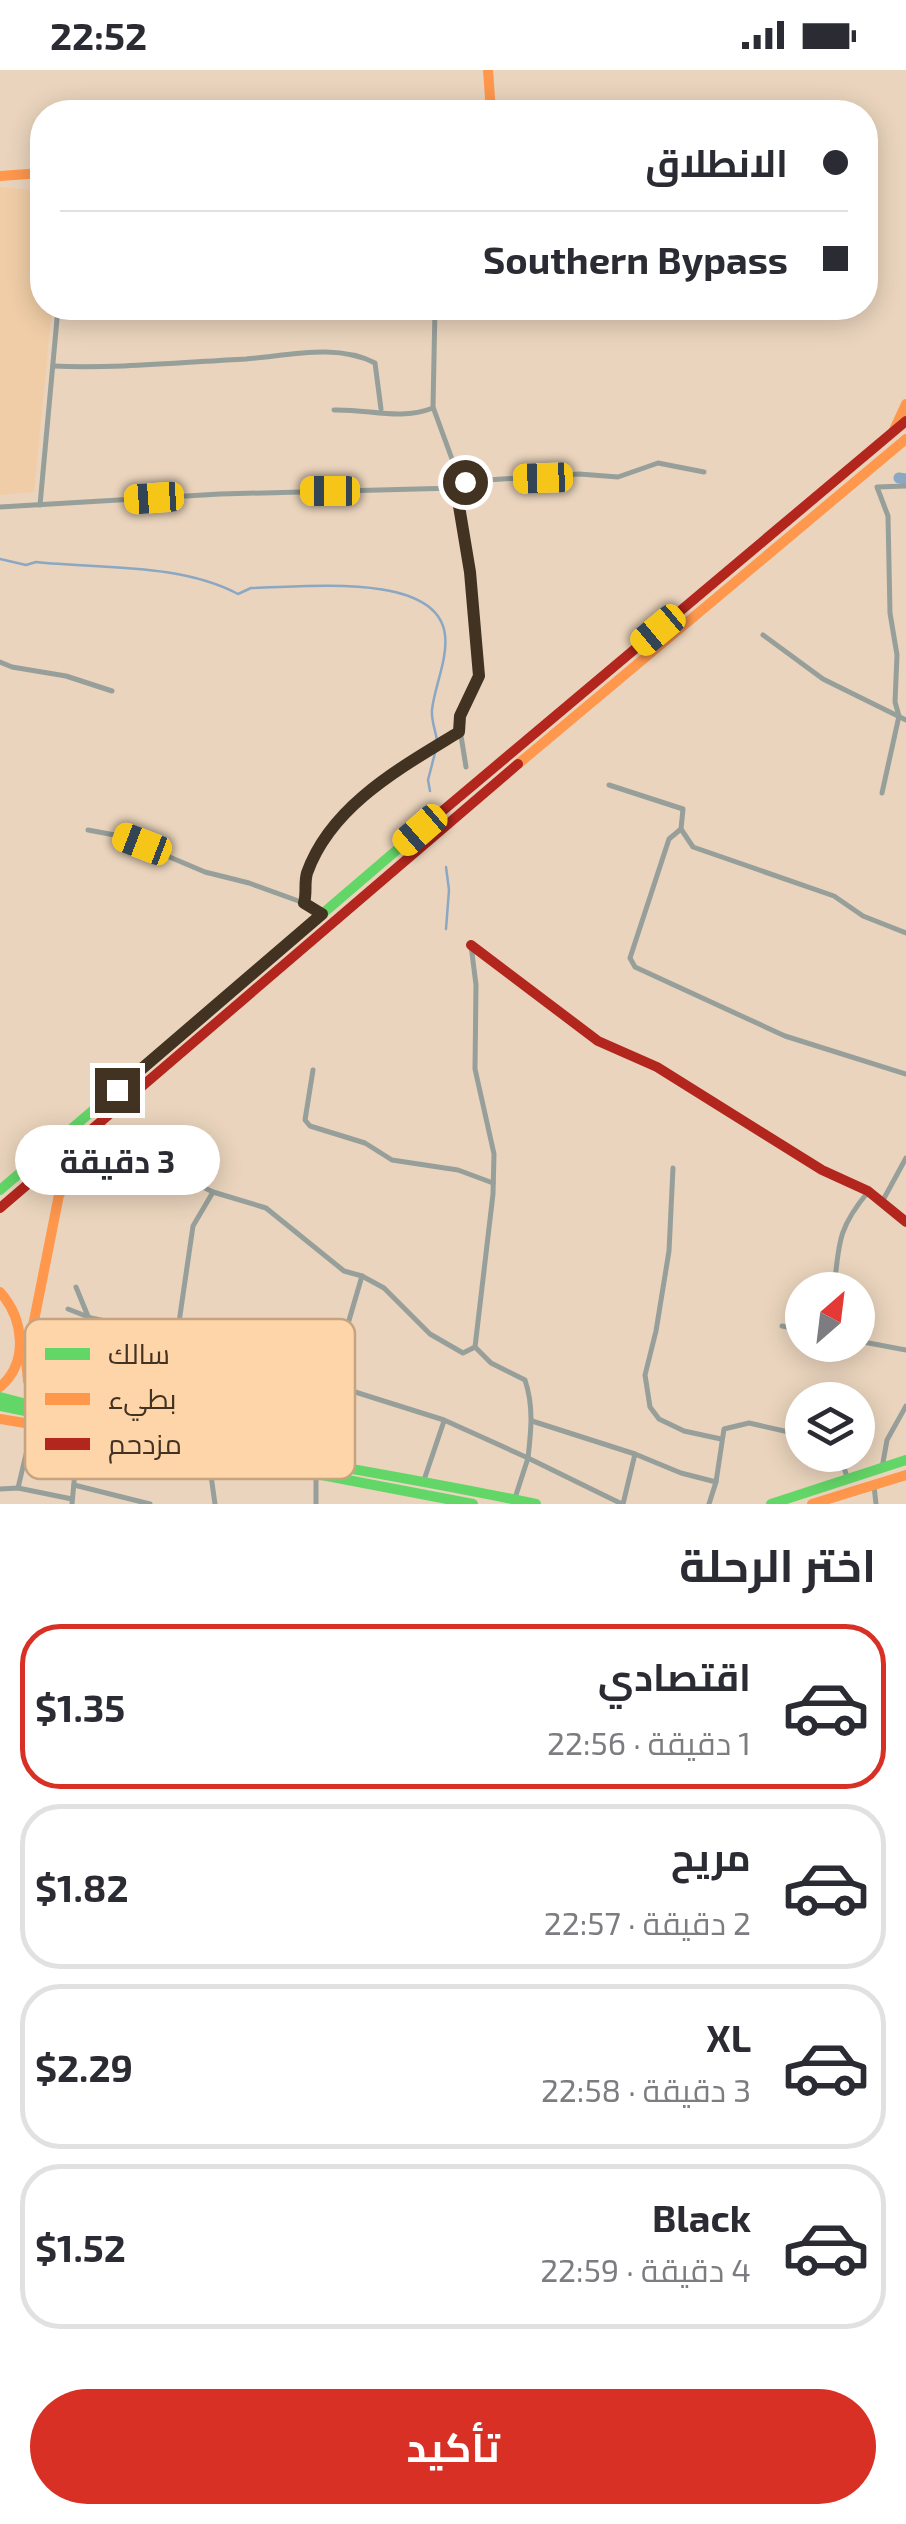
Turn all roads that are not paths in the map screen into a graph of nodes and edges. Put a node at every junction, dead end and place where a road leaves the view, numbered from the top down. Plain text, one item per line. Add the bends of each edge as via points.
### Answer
1 (488, 70) edge
2 (490, 100) edge
3 (30, 174) edge
4 (0, 176) edge
5 (57, 320) edge
6 (435, 320) edge
7 (53, 366) junction
8 (906, 404) edge
9 (433, 408) junction
10 (334, 410) dead end
11 (381, 410) junction
12 (902, 430) edge
13 (704, 472) dead end
14 (457, 485) junction
15 (906, 486) edge
16 (40, 506) junction
17 (0, 508) edge
18 (763, 635) dead end
19 (0, 662) edge
20 (112, 691) dead end
21 (899, 716) junction
22 (906, 720) edge
23 (459, 732) junction
24 (466, 766) dead end
25 (608, 785) dead end
26 (882, 793) dead end
27 (681, 829) junction
28 (88, 830) dead end
29 (304, 903) junction
30 (322, 914) junction
31 (906, 934) edge
32 (471, 945) joint
33 (313, 1070) dead end
34 (906, 1074) edge
35 (112, 1114) junction
36 (906, 1158) edge
37 (160, 1166) dead end
38 (673, 1168) dead end
39 (493, 1183) junction
40 (0, 1190) edge
41 (868, 1191) junction
42 (213, 1192) junction
43 (882, 1202) junction
44 (0, 1208) edge
45 (906, 1222) edge
46 (836, 1272) edge
47 (362, 1276) junction
48 (76, 1287) dead end
49 (0, 1292) edge
50 (68, 1309) dead end
51 (91, 1318) junction
52 (34, 1319) edge
53 (96, 1319) edge
54 (179, 1319) edge
55 (349, 1319) edge
56 (782, 1326) dead end
57 (785, 1327) edge
58 (875, 1344) edge
59 (475, 1347) junction
60 (906, 1350) edge
61 (0, 1387) edge
62 (355, 1393) edge
63 (0, 1397) edge
64 (25, 1405) edge
65 (0, 1406) edge
66 (906, 1406) edge
67 (25, 1409) edge
68 (0, 1419) edge
69 (444, 1420) junction
70 (532, 1421) junction
71 (25, 1423) edge
72 (785, 1431) edge
73 (721, 1440) junction
74 (635, 1454) junction
75 (25, 1458) edge
76 (528, 1458) junction
77 (906, 1460) edge
78 (355, 1467) edge
79 (882, 1468) junction
80 (845, 1472) edge
81 (906, 1475) edge
82 (75, 1479) edge
83 (211, 1479) edge
84 (337, 1479) edge
85 (424, 1480) junction
86 (848, 1480) junction
87 (716, 1482) junction
88 (74, 1485) junction
89 (874, 1486) junction
90 (0, 1488) edge
91 (18, 1488) junction
92 (514, 1501) junction
93 (72, 1502) edge
94 (466, 1503) edge
95 (150, 1504) edge
96 (214, 1504) edge
97 (536, 1504) edge
98 (622, 1504) edge
99 (710, 1504) edge
100 (771, 1504) edge
101 (812, 1504) edge
102 (876, 1504) edge

1 - 2 main road
3 - 4 main road
5 - 7 street
6 - 9 street
7 - 11 street via 332,353 375,363
7 - 16 street
8 - 12 main road
9 - 11 street via 410,416
9 - 14 street
10 - 11 street
12 - 30 main road
12 - 35 main road
13 - 14 street via 658,463 618,477
14 - 16 street
14 - 23 street via 479,676
15 - 21 street via 877,487 888,516
16 - 17 street
18 - 21 street via 823,679
19 - 20 street
21 - 22 street
21 - 26 street
23 - 24 street
23 - 29 street via 389,774 330,830 306,874
25 - 27 street via 683,809
27 - 31 street via 693,847 834,896
27 - 34 street via 669,839 630,958 636,968 784,1036
28 - 29 street
29 - 30 street
30 - 40 main road
32 - 39 street via 474,1069 494,1154
32 - 41 main road via 598,1041 657,1067 822,1170
33 - 39 street via 305,1120 310,1126 365,1143 392,1160
35 - 44 main road
35 - 52 main road via 62,1188
36 - 43 street
37 - 42 street
38 - 73 street via 669,1251 645,1375 650,1408 684,1431
39 - 59 street
41 - 43 main road
41 - 46 street via 847,1217
42 - 47 street via 266,1208 344,1270
42 - 54 street via 193,1226
43 - 45 main road
47 - 55 street
47 - 59 street via 384,1288 430,1334 462,1353
48 - 51 street
49 - 61 main road via 18,1318 19,1336 14,1371
50 - 51 street
51 - 53 street
56 - 57 street
58 - 60 street
59 - 70 street via 525,1380
62 - 69 street
63 - 64 main road
65 - 67 main road
66 - 79 street
68 - 71 main road
69 - 76 street
69 - 85 street
70 - 74 street
70 - 76 street
72 - 73 street via 749,1423 724,1430
73 - 87 street
74 - 87 street
74 - 98 street
75 - 91 street
76 - 92 street
76 - 98 street
77 - 79 main road
78 - 85 main road
79 - 86 main road
80 - 86 street
81 - 89 main road
82 - 88 street
83 - 96 street
84 - 94 main road
85 - 92 main road
86 - 100 main road
87 - 99 street
88 - 93 street
88 - 95 street
89 - 101 main road
89 - 102 street
90 - 91 street
91 - 93 street
92 - 97 main road

